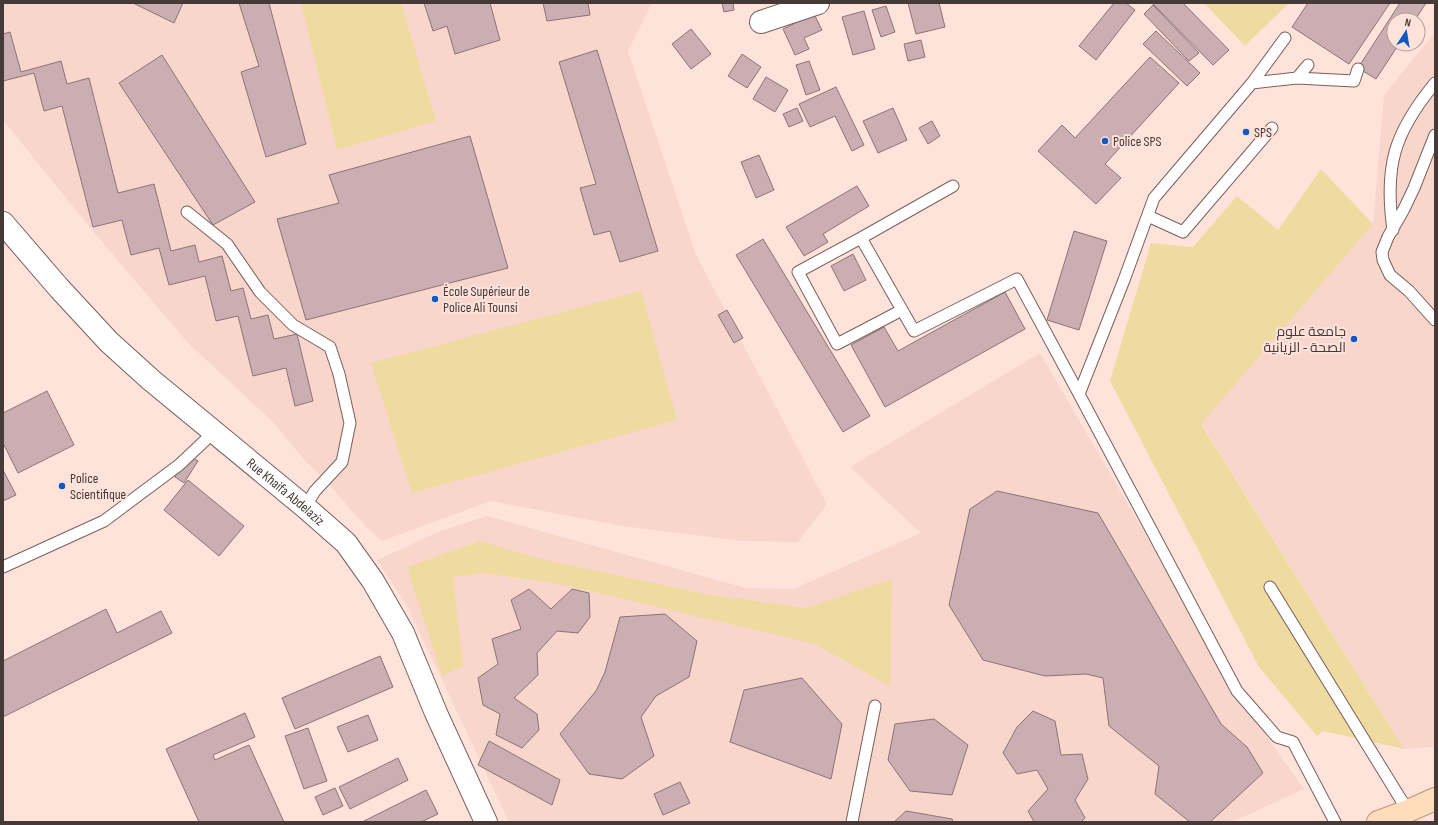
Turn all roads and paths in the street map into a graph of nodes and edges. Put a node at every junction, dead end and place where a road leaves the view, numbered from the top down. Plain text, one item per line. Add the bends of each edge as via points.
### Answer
1 (818, 3) edge
2 (761, 22) dead end
3 (1285, 38) dead end
4 (1308, 65) dead end
5 (1358, 70) dead end
6 (1297, 78) junction
7 (1252, 83) junction
8 (1435, 83) edge
9 (1272, 128) dead end
10 (1435, 135) edge
11 (953, 186) dead end
12 (187, 212) dead end
13 (1148, 216) junction
14 (3, 223) edge
15 (1393, 230) junction
16 (861, 238) junction
17 (902, 310) junction
18 (1435, 320) edge
19 (1079, 394) junction
20 (214, 432) junction
21 (305, 507) junction
22 (3, 567) edge
23 (1270, 587) dead end
24 (875, 706) dead end
25 (1435, 799) edge
26 (1408, 812) junction
27 (486, 822) edge
28 (852, 822) edge
29 (1334, 822) edge
30 (1378, 822) edge

1 - 2 street
3 - 7 lane
4 - 6 lane
5 - 6 lane via 1354,81
6 - 7 lane
7 - 13 lane via 1154,198
8 - 15 lane via 1408,118 1395,149 1389,192
9 - 13 lane via 1183,232
10 - 15 lane via 1414,188
11 - 16 lane
12 - 21 lane via 227,244 260,292 293,325 330,347 350,423 342,462 315,491
13 - 19 lane
14 - 20 street, Rue Khaifa Abdelaziz via 38,265 110,342
15 - 18 lane via 1382,252 1386,268
16 - 17 lane
16 - 17 lane via 798,272 837,344
17 - 19 lane via 914,331 1017,279
19 - 29 lane via 1237,691 1277,737 1294,742
20 - 21 street, Rue Khaifa Abdelaziz
20 - 22 lane via 179,465 104,521
21 - 27 street, Rue Khaifa Abdelaziz via 346,543 387,604 403,633
23 - 26 lane
24 - 28 lane
25 - 26 main road
26 - 30 main road

